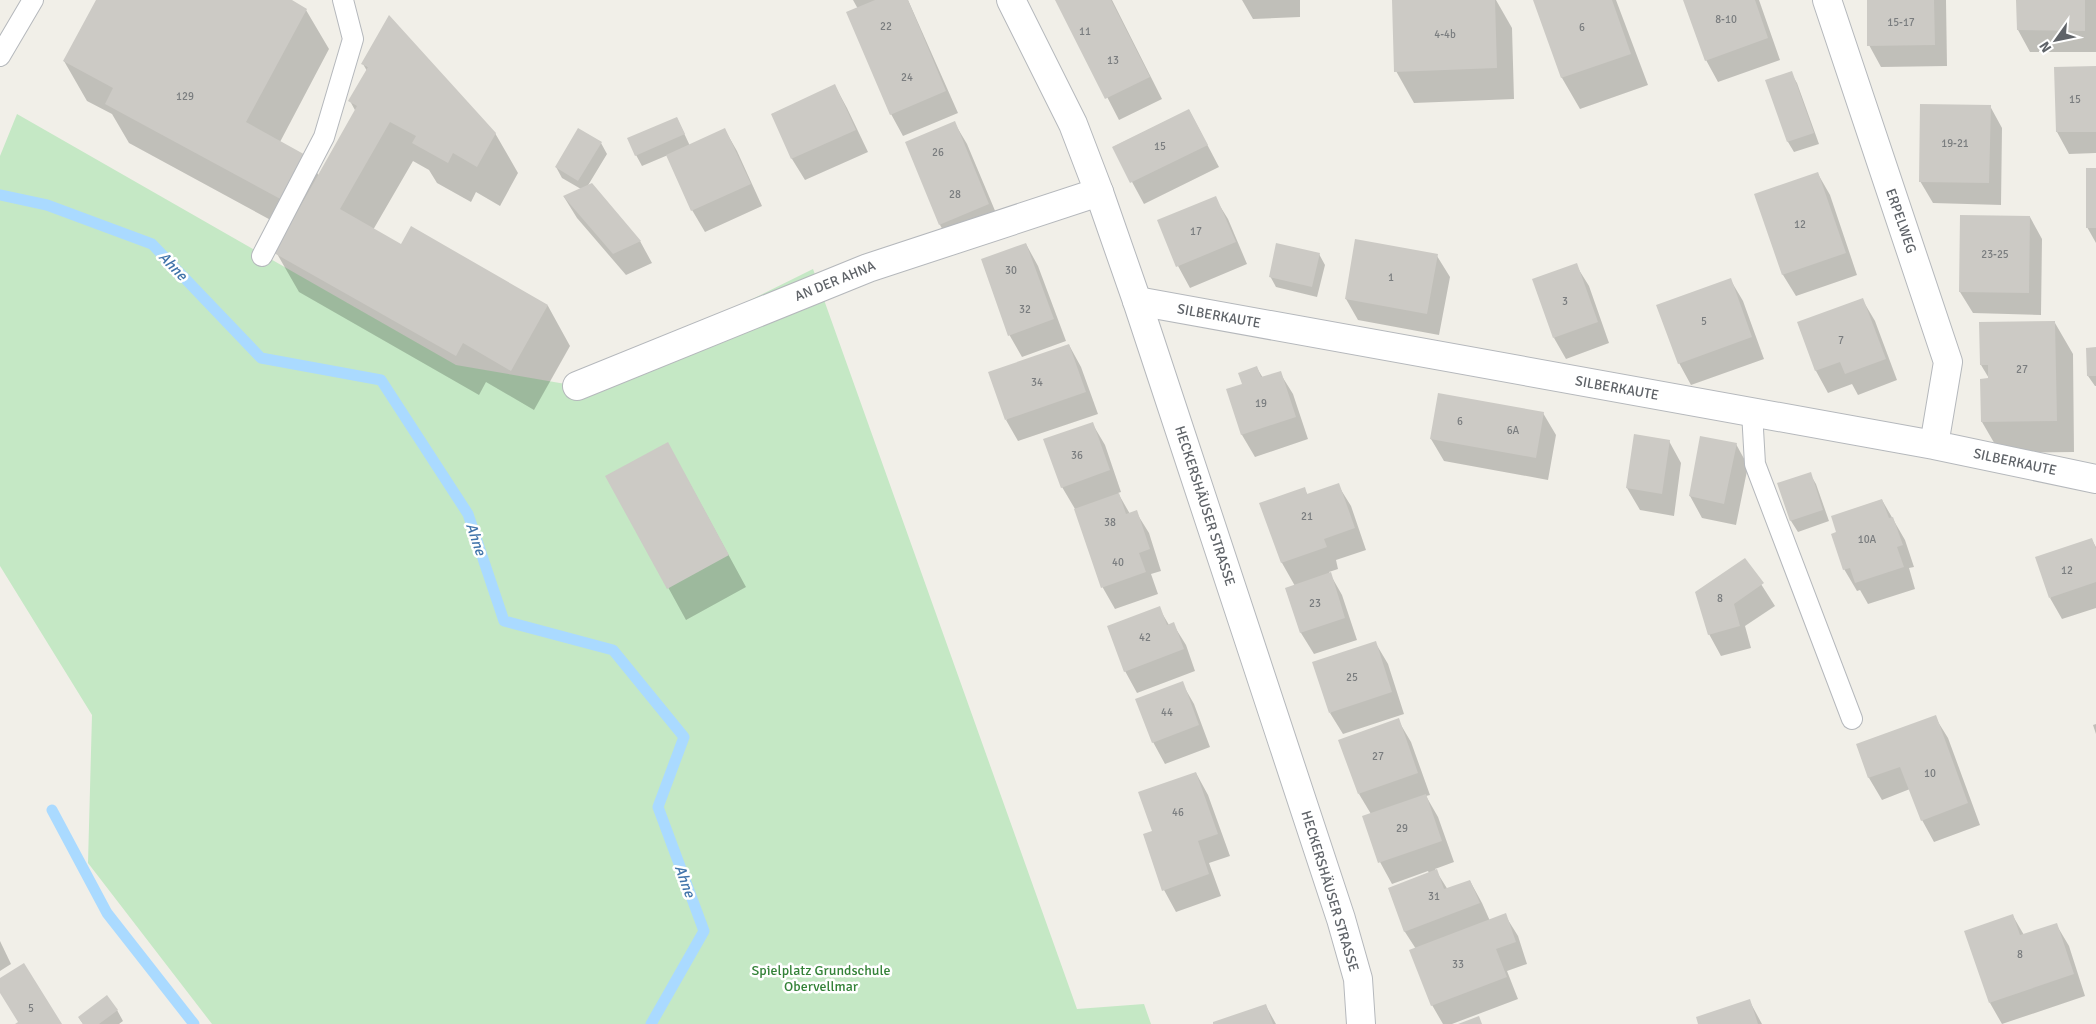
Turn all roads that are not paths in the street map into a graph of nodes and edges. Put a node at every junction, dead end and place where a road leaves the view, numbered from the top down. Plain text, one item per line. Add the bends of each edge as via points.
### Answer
1 (33, 0) edge
2 (343, 0) edge
3 (1011, 0) edge
4 (1827, 0) edge
5 (0, 56) edge
6 (1099, 192) junction
7 (262, 256) dead end
8 (1138, 301) junction
9 (577, 386) dead end
10 (1752, 412) junction
11 (1934, 445) junction
12 (2096, 479) edge
13 (1852, 719) dead end
14 (1361, 1024) edge

1 - 5 lane
2 - 7 lane via 354,39 324,137
3 - 6 street, HECKERSHÄUSER STRASSE via 1073,124
4 - 11 street, ERPELWEG via 1948,362
6 - 8 street, HECKERSHÄUSER STRASSE
6 - 9 street, AN DER AHNA via 868,268
8 - 10 street, SILBERKAUTE
8 - 14 street, HECKERSHÄUSER STRASSE via 1341,919 1358,979
10 - 11 street, SILBERKAUTE
10 - 13 lane via 1754,464
11 - 12 street, SILBERKAUTE

